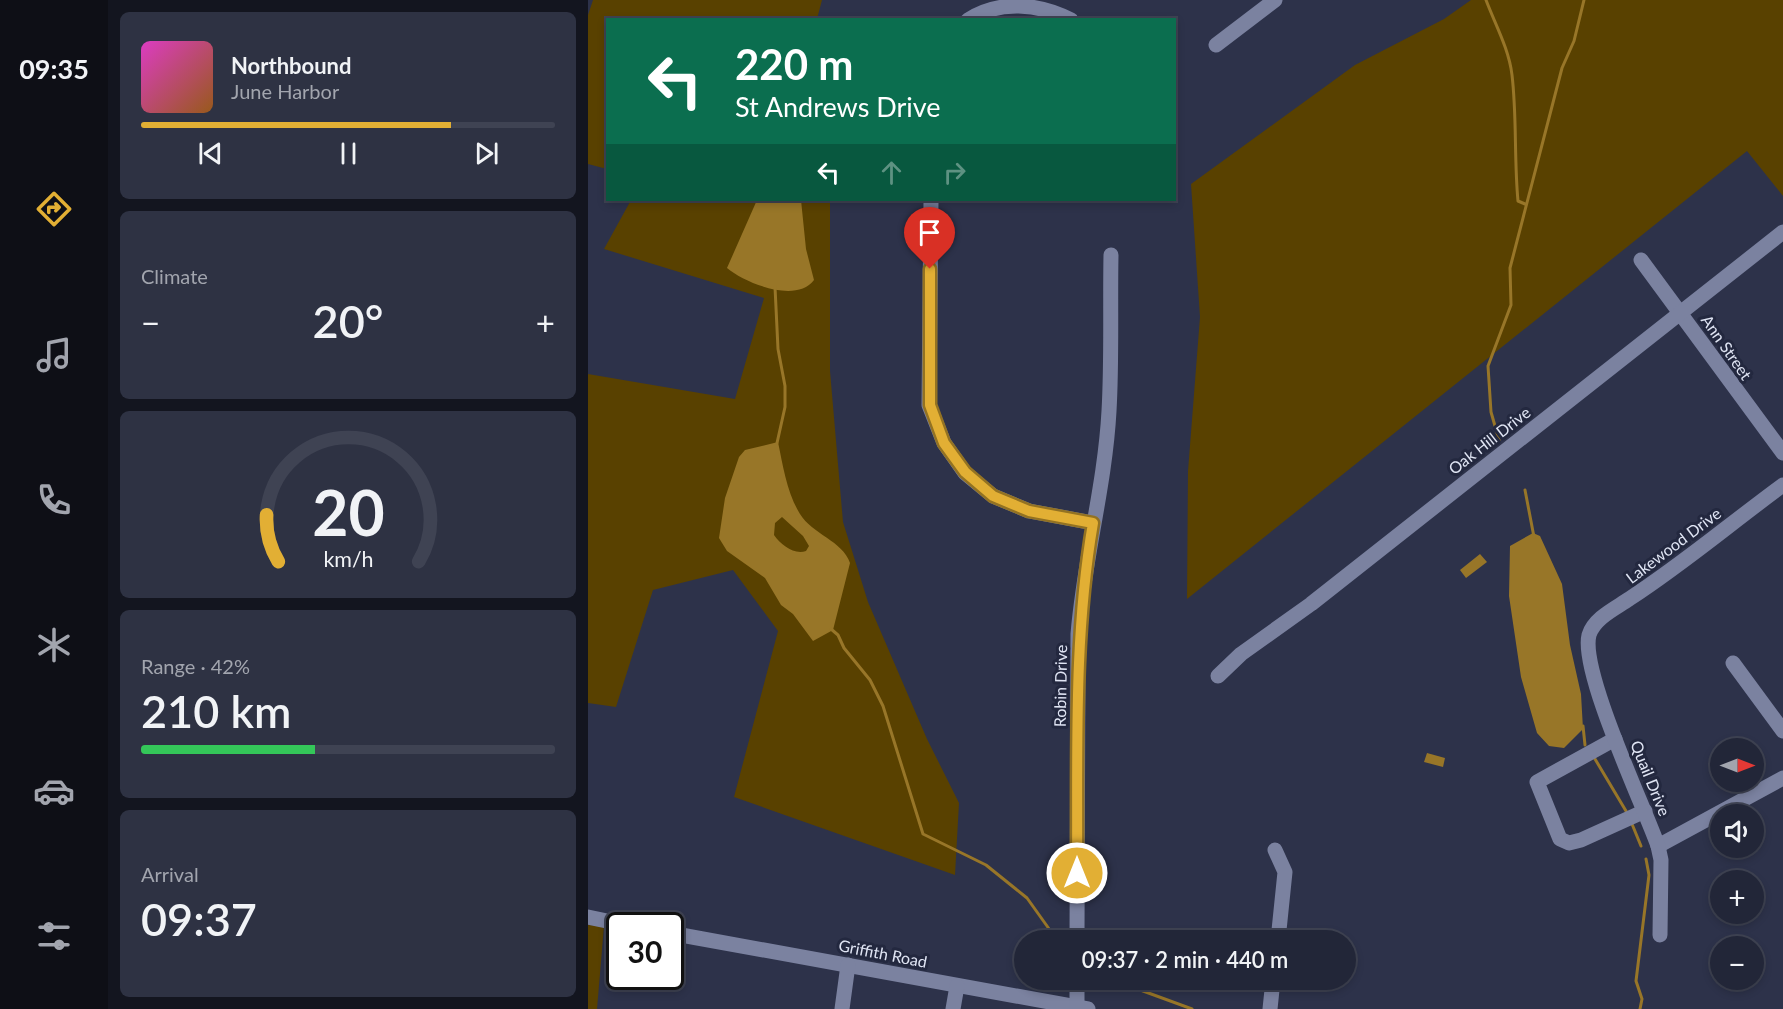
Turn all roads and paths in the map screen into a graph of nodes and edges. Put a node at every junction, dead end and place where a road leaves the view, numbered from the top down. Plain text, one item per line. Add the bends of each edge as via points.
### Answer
1 (1275, 0) edge
2 (971, 18) edge
3 (1067, 18) edge
4 (1216, 45) dead end
5 (931, 201) edge
6 (1783, 232) edge
7 (1111, 255) dead end
8 (1641, 260) dead end
9 (1680, 311) junction
10 (1783, 453) edge
11 (1783, 484) edge
12 (1093, 523) junction
13 (1589, 637) joint
14 (1733, 663) dead end
15 (1218, 676) dead end
16 (1783, 731) edge
17 (1615, 738) junction
18 (1783, 778) edge
19 (1645, 811) junction
20 (1658, 846) junction
21 (1275, 850) dead end
22 (588, 917) edge
23 (606, 921) edge
24 (1077, 930) edge
25 (1279, 930) edge
26 (1660, 935) dead end
27 (684, 936) edge
28 (848, 965) junction
29 (957, 986) junction
30 (1079, 990) edge
31 (1272, 990) edge
32 (1040, 1005) edge
33 (1082, 1008) edge
34 (842, 1009) edge
35 (953, 1009) edge
36 (1270, 1009) edge

1 - 4 street
2 - 3 street via 980,11 1011,3
5 - 12 street via 930,405 944,443 965,472 993,496 1029,511
6 - 9 street, Oak Hill Drive
7 - 12 street, Robin Drive via 1109,412
8 - 9 street, Ann Street
9 - 10 street, Ann Street
9 - 15 street, Oak Hill Drive via 1311,604 1241,654
11 - 13 street, Lakewood Drive via 1675,569 1600,618
12 - 24 street, Robin Drive via 1078,634
13 - 17 street, Quail Drive via 1589,658
14 - 16 street
17 - 19 street, Quail Drive
17 - 19 street via 1537,782 1560,839 1569,843 1581,840
18 - 20 street
19 - 20 street, Quail Drive
20 - 26 street, Quail Drive
21 - 25 street via 1285,872
22 - 23 street
27 - 28 street, Griffith Road
28 - 29 street, Griffith Road
28 - 34 street
29 - 32 street, Griffith Road
29 - 35 street
30 - 33 street
31 - 36 street
32 - 33 street, Griffith Road

